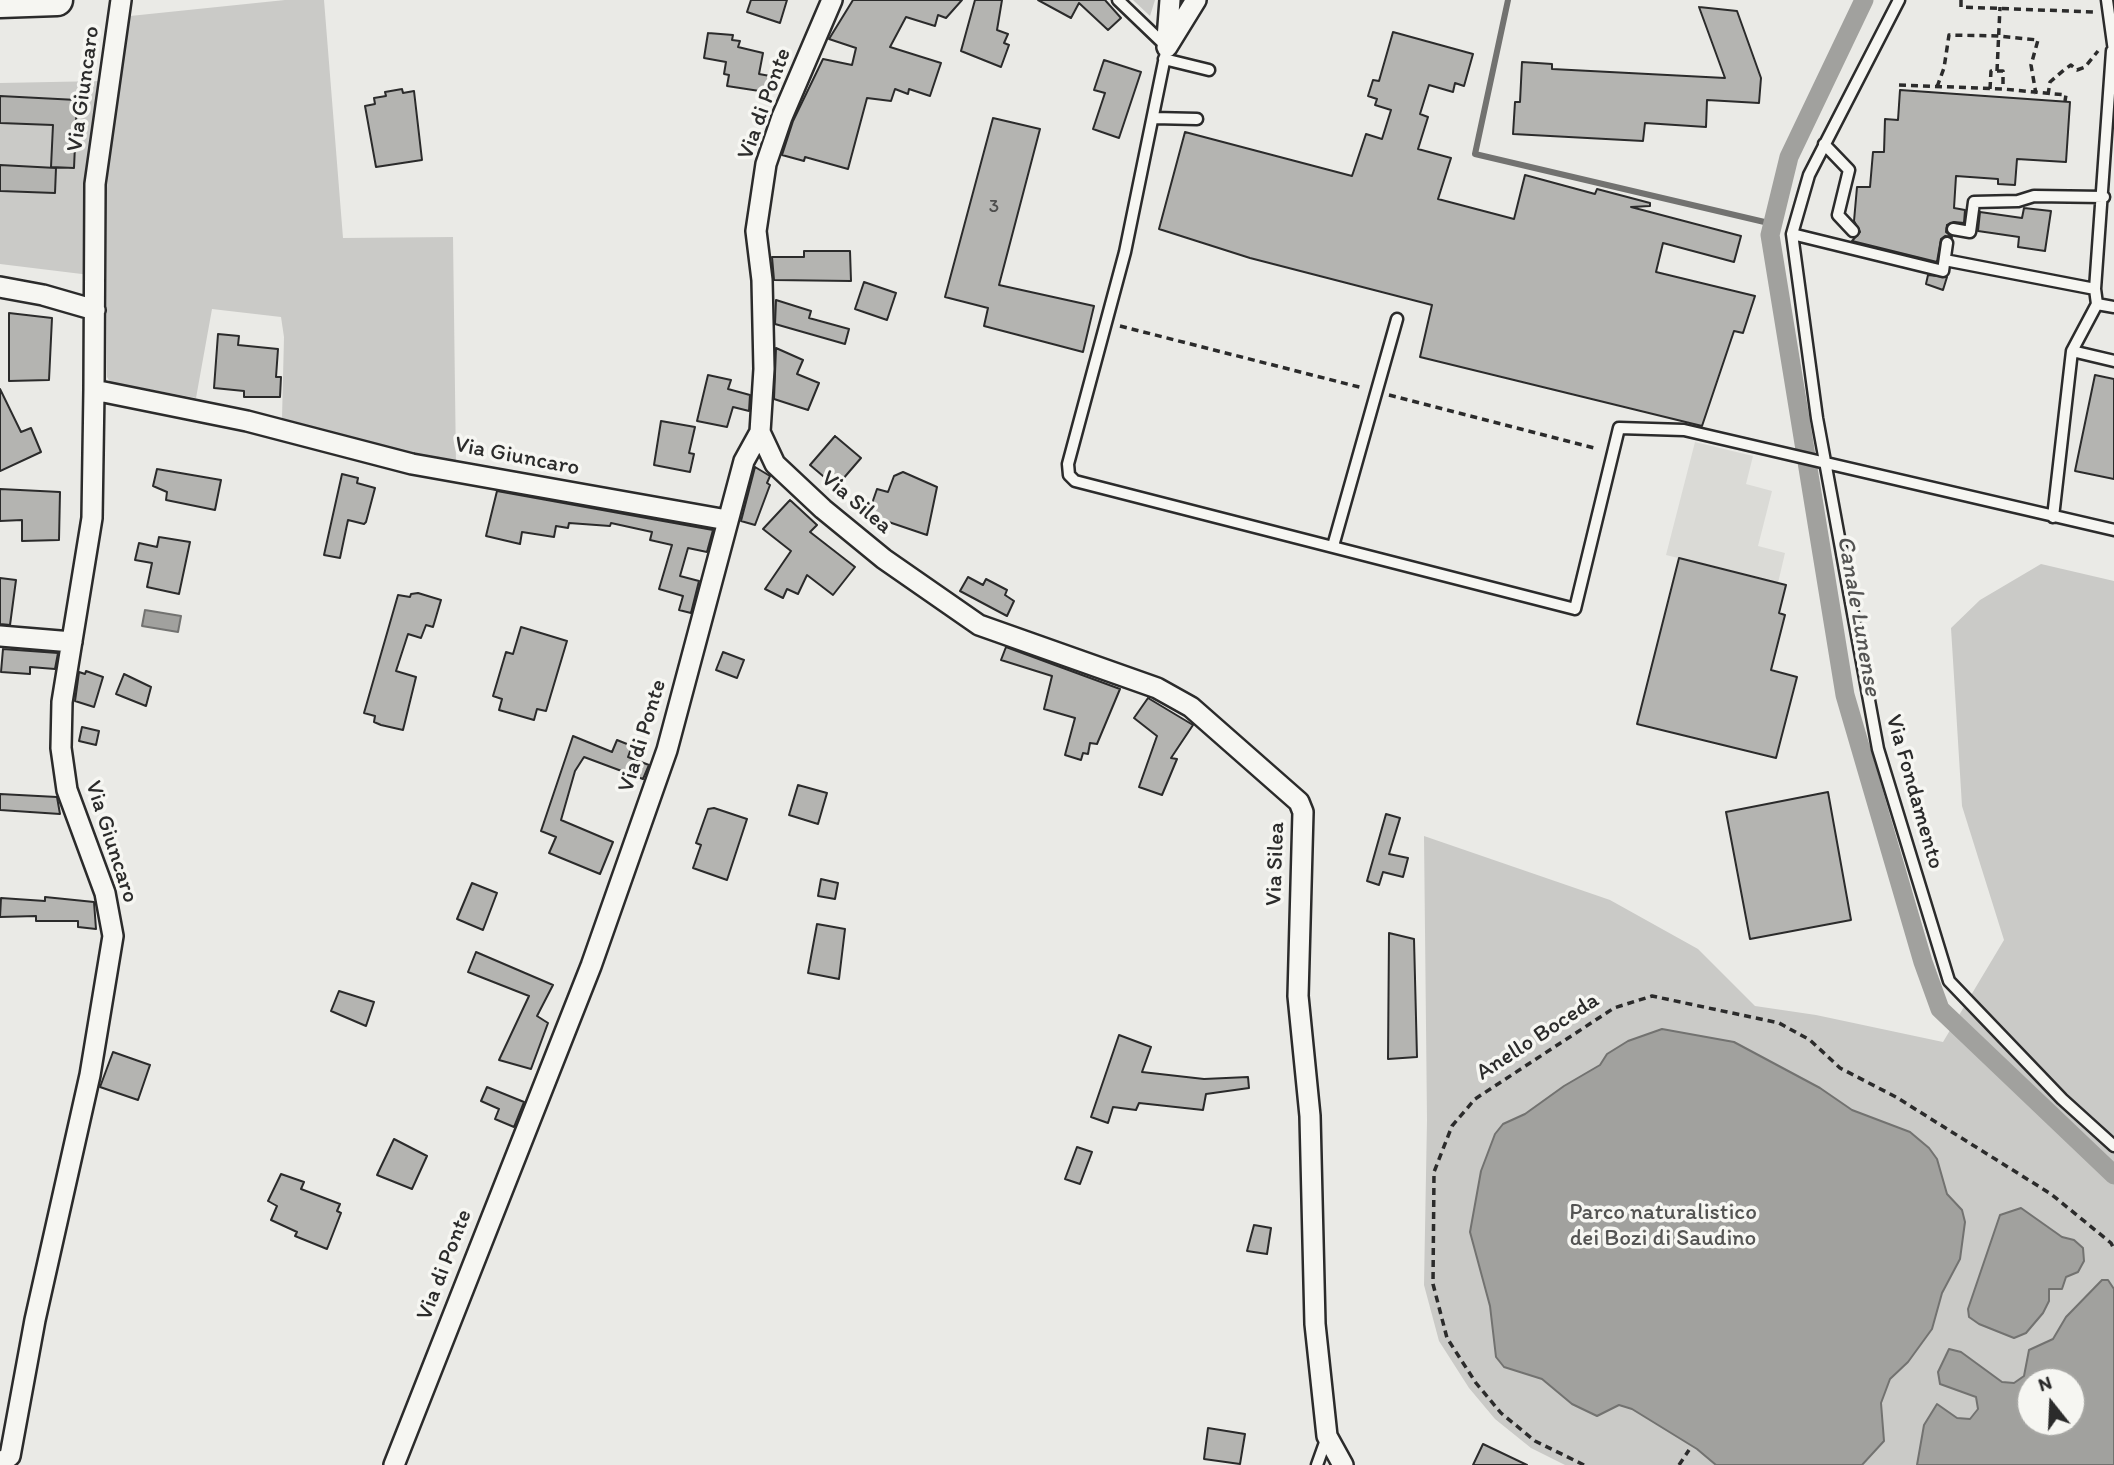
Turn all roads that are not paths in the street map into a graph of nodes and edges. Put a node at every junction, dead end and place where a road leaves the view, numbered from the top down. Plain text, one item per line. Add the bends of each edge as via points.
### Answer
1 (57, 0) edge
2 (121, 0) edge
3 (832, 0) edge
4 (1118, 0) edge
5 (1170, 0) edge
6 (1196, 0) edge
7 (1899, 0) edge
8 (2108, 0) edge
9 (0, 2) edge
10 (2113, 51) edge
11 (1166, 53) junction
12 (1209, 70) dead end
13 (1154, 118) junction
14 (1197, 118) dead end
15 (1824, 144) junction
16 (2104, 197) junction
17 (1953, 229) dead end
18 (1853, 231) dead end
19 (1792, 234) junction
20 (1947, 243) dead end
21 (1950, 261) dead end
22 (0, 287) edge
23 (2095, 289) junction
24 (2097, 304) junction
25 (2114, 307) edge
26 (95, 310) junction
27 (1397, 319) dead end
28 (2072, 351) junction
29 (2114, 361) edge
30 (94, 390) junction
31 (760, 432) junction
32 (1827, 464) junction
33 (2053, 517) junction
34 (727, 520) junction
35 (2114, 530) edge
36 (1333, 546) junction
37 (0, 636) edge
38 (72, 642) junction
39 (2114, 1146) edge
40 (1327, 1436) junction
41 (0, 1463) edge
42 (394, 1465) edge
43 (1317, 1465) edge
44 (1343, 1465) edge

1 - 9 main road
2 - 26 street, Via Giuncaro via 95,184
3 - 31 street, Via di Ponte via 766,164 757,230 764,369
4 - 11 lane
5 - 11 street
6 - 11 street
7 - 15 lane
8 - 10 lane
10 - 16 lane
11 - 12 lane
11 - 13 lane
13 - 14 lane
13 - 36 lane via 1125,253 1068,464 1069,475 1074,481
15 - 18 lane via 1849,170 1838,215
15 - 19 lane via 1798,205
16 - 17 lane via 2034,196 1974,202 1970,232
16 - 23 lane
19 - 20 lane via 1943,271
19 - 32 lane, Via Fondamento
21 - 23 lane
22 - 26 street
23 - 24 lane
24 - 25 lane
24 - 28 lane
26 - 30 street, Via Giuncaro
27 - 36 lane
28 - 29 lane
28 - 33 lane
30 - 34 street, Via Giuncaro via 247,421 412,464
30 - 38 street, Via Giuncaro via 92,518
31 - 34 street, Via di Ponte via 744,461
31 - 40 street, Via Silea via 775,464 823,509 884,559 979,625 1157,688 1191,707 1299,802 1303,812 1298,996 1310,1116 1315,1324
32 - 33 lane
32 - 36 lane via 1684,430 1619,428 1575,610
32 - 39 lane, Via Fondamento via 1878,749 1949,981 2062,1099
33 - 35 lane
34 - 42 street, Via di Ponte via 667,750 591,966
37 - 38 street
38 - 41 street, Via Giuncaro via 61,702 61,748 67,790 105,893 113,936 90,1075 10,1456
40 - 43 lane
40 - 44 street, Via Silea

